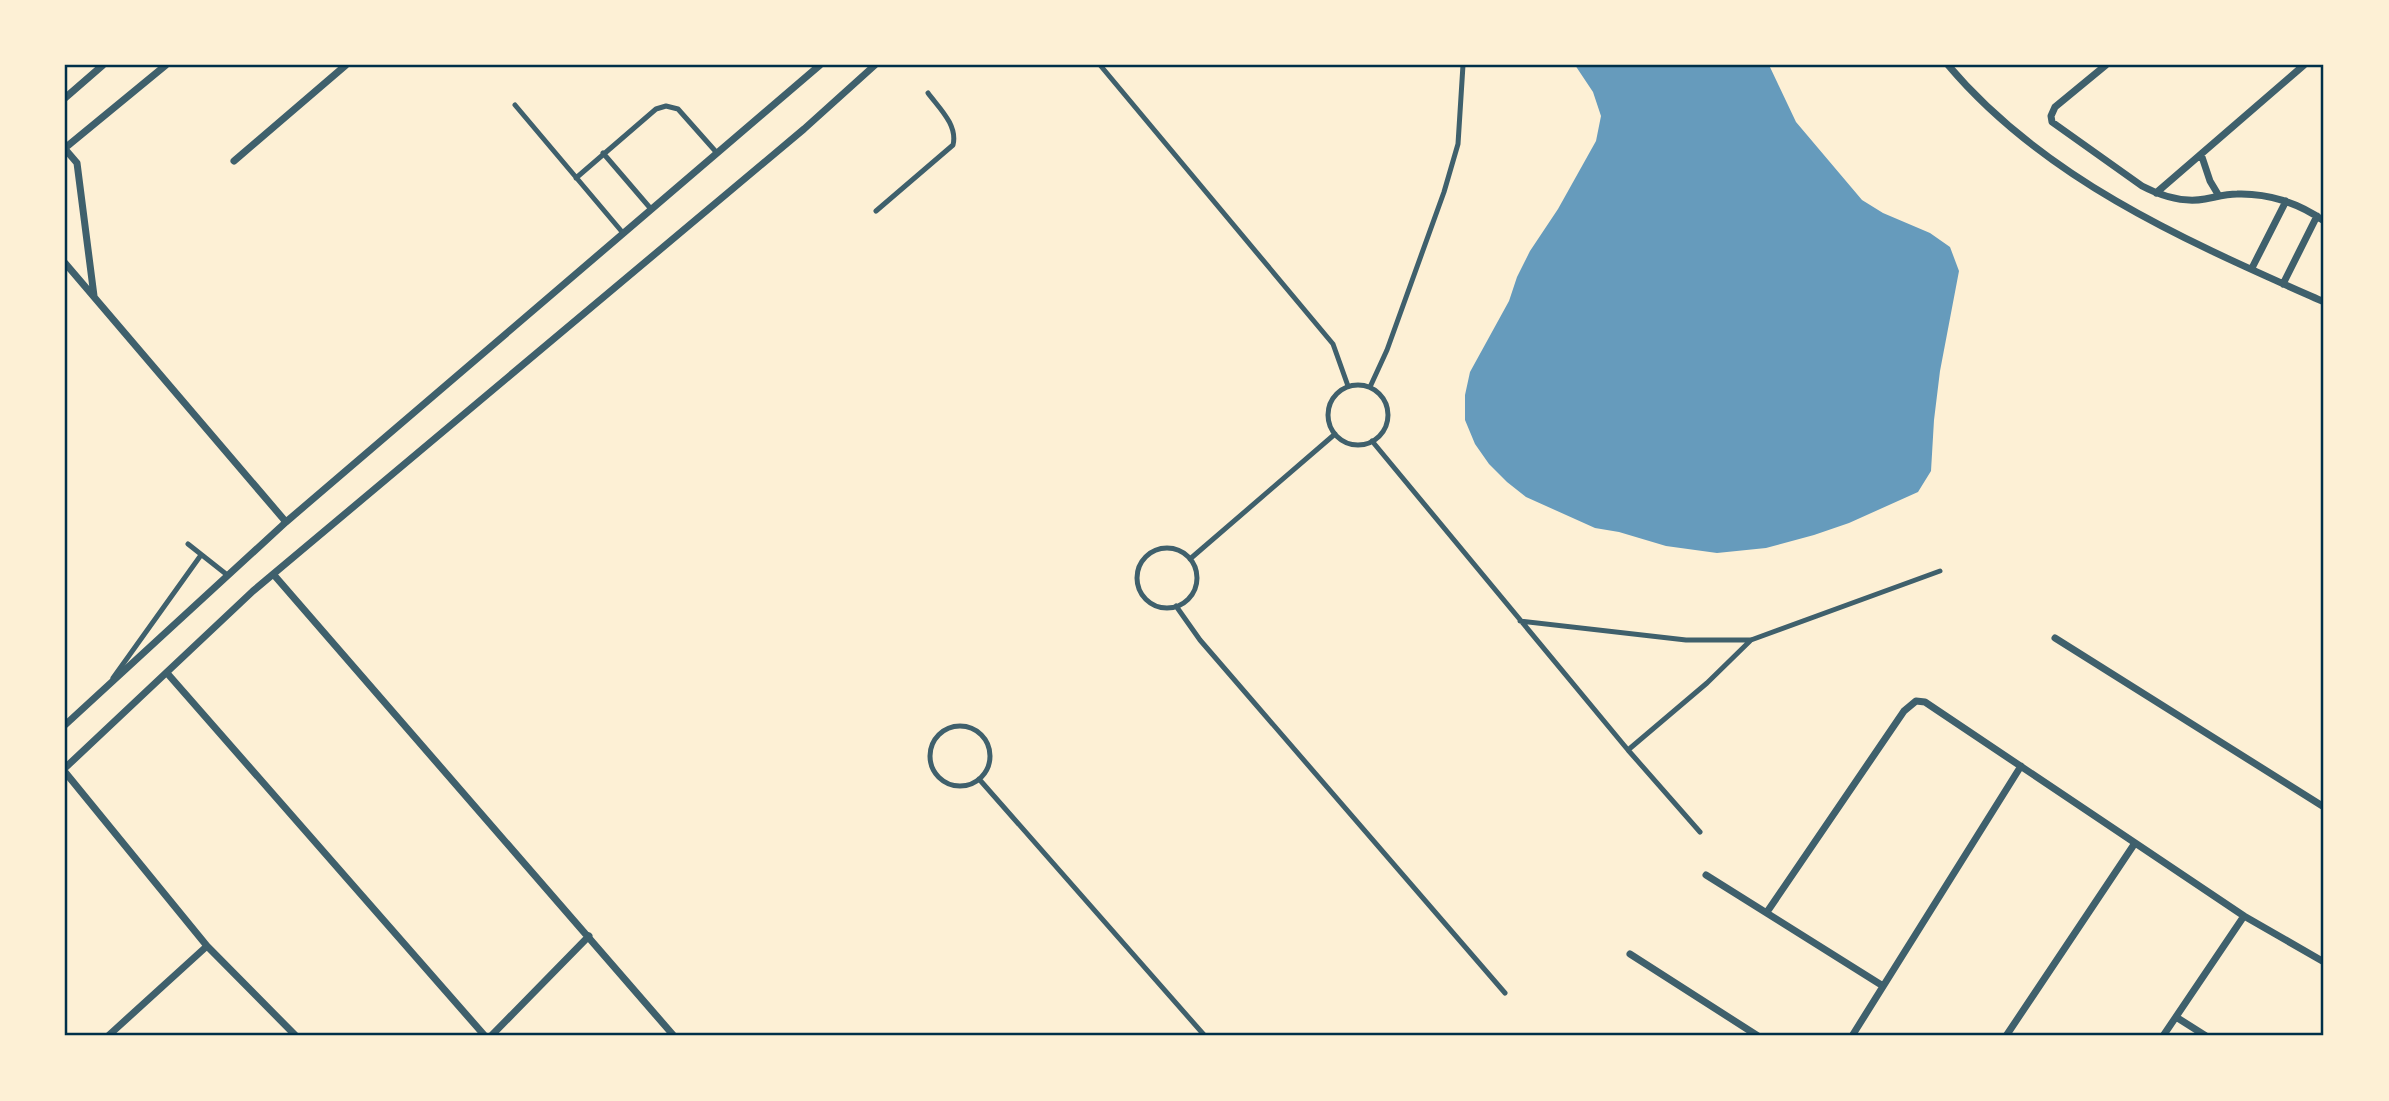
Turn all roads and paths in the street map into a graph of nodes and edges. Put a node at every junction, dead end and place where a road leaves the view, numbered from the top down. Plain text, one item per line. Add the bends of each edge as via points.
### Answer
1 (103, 65) edge
2 (166, 65) edge
3 (346, 65) edge
4 (820, 65) edge
5 (875, 65) edge
6 (1100, 65) edge
7 (1464, 65) edge
8 (1948, 65) edge
9 (2106, 65) edge
10 (2305, 65) edge
11 (928, 93) dead end
12 (65, 98) edge
13 (515, 105) dead end
14 (65, 148) edge
15 (603, 153) junction
16 (717, 153) junction
17 (2201, 154) junction
18 (234, 161) dead end
19 (576, 178) junction
20 (2156, 193) junction
21 (2219, 196) junction
22 (2286, 201) junction
23 (652, 209) junction
24 (876, 211) dead end
25 (2317, 216) junction
26 (2324, 221) edge
27 (623, 233) junction
28 (65, 263) edge
29 (2252, 268) junction
30 (2283, 284) junction
31 (94, 298) junction
32 (2324, 302) edge
33 (1348, 386) junction
34 (1370, 387) junction
35 (1335, 434) junction
36 (1372, 441) junction
37 (286, 522) junction
38 (188, 544) dead end
39 (201, 555) junction
40 (1190, 559) junction
41 (1940, 571) dead end
42 (226, 574) junction
43 (274, 575) junction
44 (1176, 606) junction
45 (1520, 621) junction
46 (2055, 638) dead end
47 (1751, 640) junction
48 (167, 673) junction
49 (105, 689) junction
50 (65, 725) edge
51 (1628, 750) junction
52 (2021, 766) junction
53 (65, 770) edge
54 (979, 779) junction
55 (2324, 807) edge
56 (1700, 832) dead end
57 (2135, 843) junction
58 (1706, 875) dead end
59 (1767, 912) junction
60 (2244, 916) junction
61 (589, 936) junction
62 (207, 946) junction
63 (1630, 954) dead end
64 (2324, 962) edge
65 (1883, 986) junction
66 (1505, 993) dead end
67 (2176, 1017) junction
68 (108, 1036) edge
69 (295, 1036) edge
70 (485, 1036) edge
71 (491, 1036) edge
72 (674, 1036) edge
73 (1205, 1036) edge
74 (1758, 1036) edge
75 (1852, 1036) edge
76 (2006, 1036) edge
77 (2163, 1036) edge
78 (2206, 1036) edge

1 - 12 street
2 - 14 street
3 - 18 street
4 - 16 street
5 - 43 street via 804,130
6 - 33 lane via 1333,344
7 - 34 lane via 1458,144 1444,192
8 - 29 street via 2037,148 2094,189 2159,226
9 - 20 street via 2055,107 2052,122
10 - 17 street
11 - 24 lane via 951,123 953,145
13 - 19 lane
14 - 31 street via 77,163
15 - 16 lane via 656,109 666,106 678,109
15 - 19 lane
15 - 23 lane
16 - 23 street
17 - 20 street
17 - 21 street
19 - 27 lane
20 - 21 street via 2187,200
21 - 22 street via 2253,194
22 - 25 street
22 - 29 street
23 - 27 street
25 - 26 street
25 - 30 street
27 - 37 street
28 - 31 street
29 - 30 street
30 - 32 street
31 - 37 street
33 - 34 lane
33 - 35 lane via 1331,401 1328,413
34 - 36 lane via 1385,400 1388,418 1380,436
35 - 36 lane via 1352,444
35 - 40 lane
36 - 45 lane
37 - 42 street
38 - 39 lane
39 - 42 lane
39 - 49 lane
40 - 44 lane via 1196,586 1192,595
40 - 44 lane via 1176,550 1158,550 1139,569 1137,579 1144,597 1158,606
41 - 47 lane
42 - 49 street
43 - 48 street
43 - 61 street
44 - 66 lane via 1200,640
45 - 47 lane via 1686,639
45 - 51 lane
46 - 55 street
47 - 51 lane
48 - 53 street
48 - 70 street
49 - 50 street
51 - 56 lane
52 - 57 street
52 - 59 street via 1925,702 1916,701
52 - 65 street
53 - 62 street
54 - 54 lane via 989,754 983,737 958,726 941,733 931,748 936,775 952,785
54 - 73 lane
57 - 60 street
57 - 76 street
58 - 59 street
59 - 65 street
60 - 64 street
60 - 67 street
61 - 71 street
61 - 72 street
62 - 68 street
62 - 69 street
63 - 74 street
65 - 75 street
67 - 77 street
67 - 78 street

